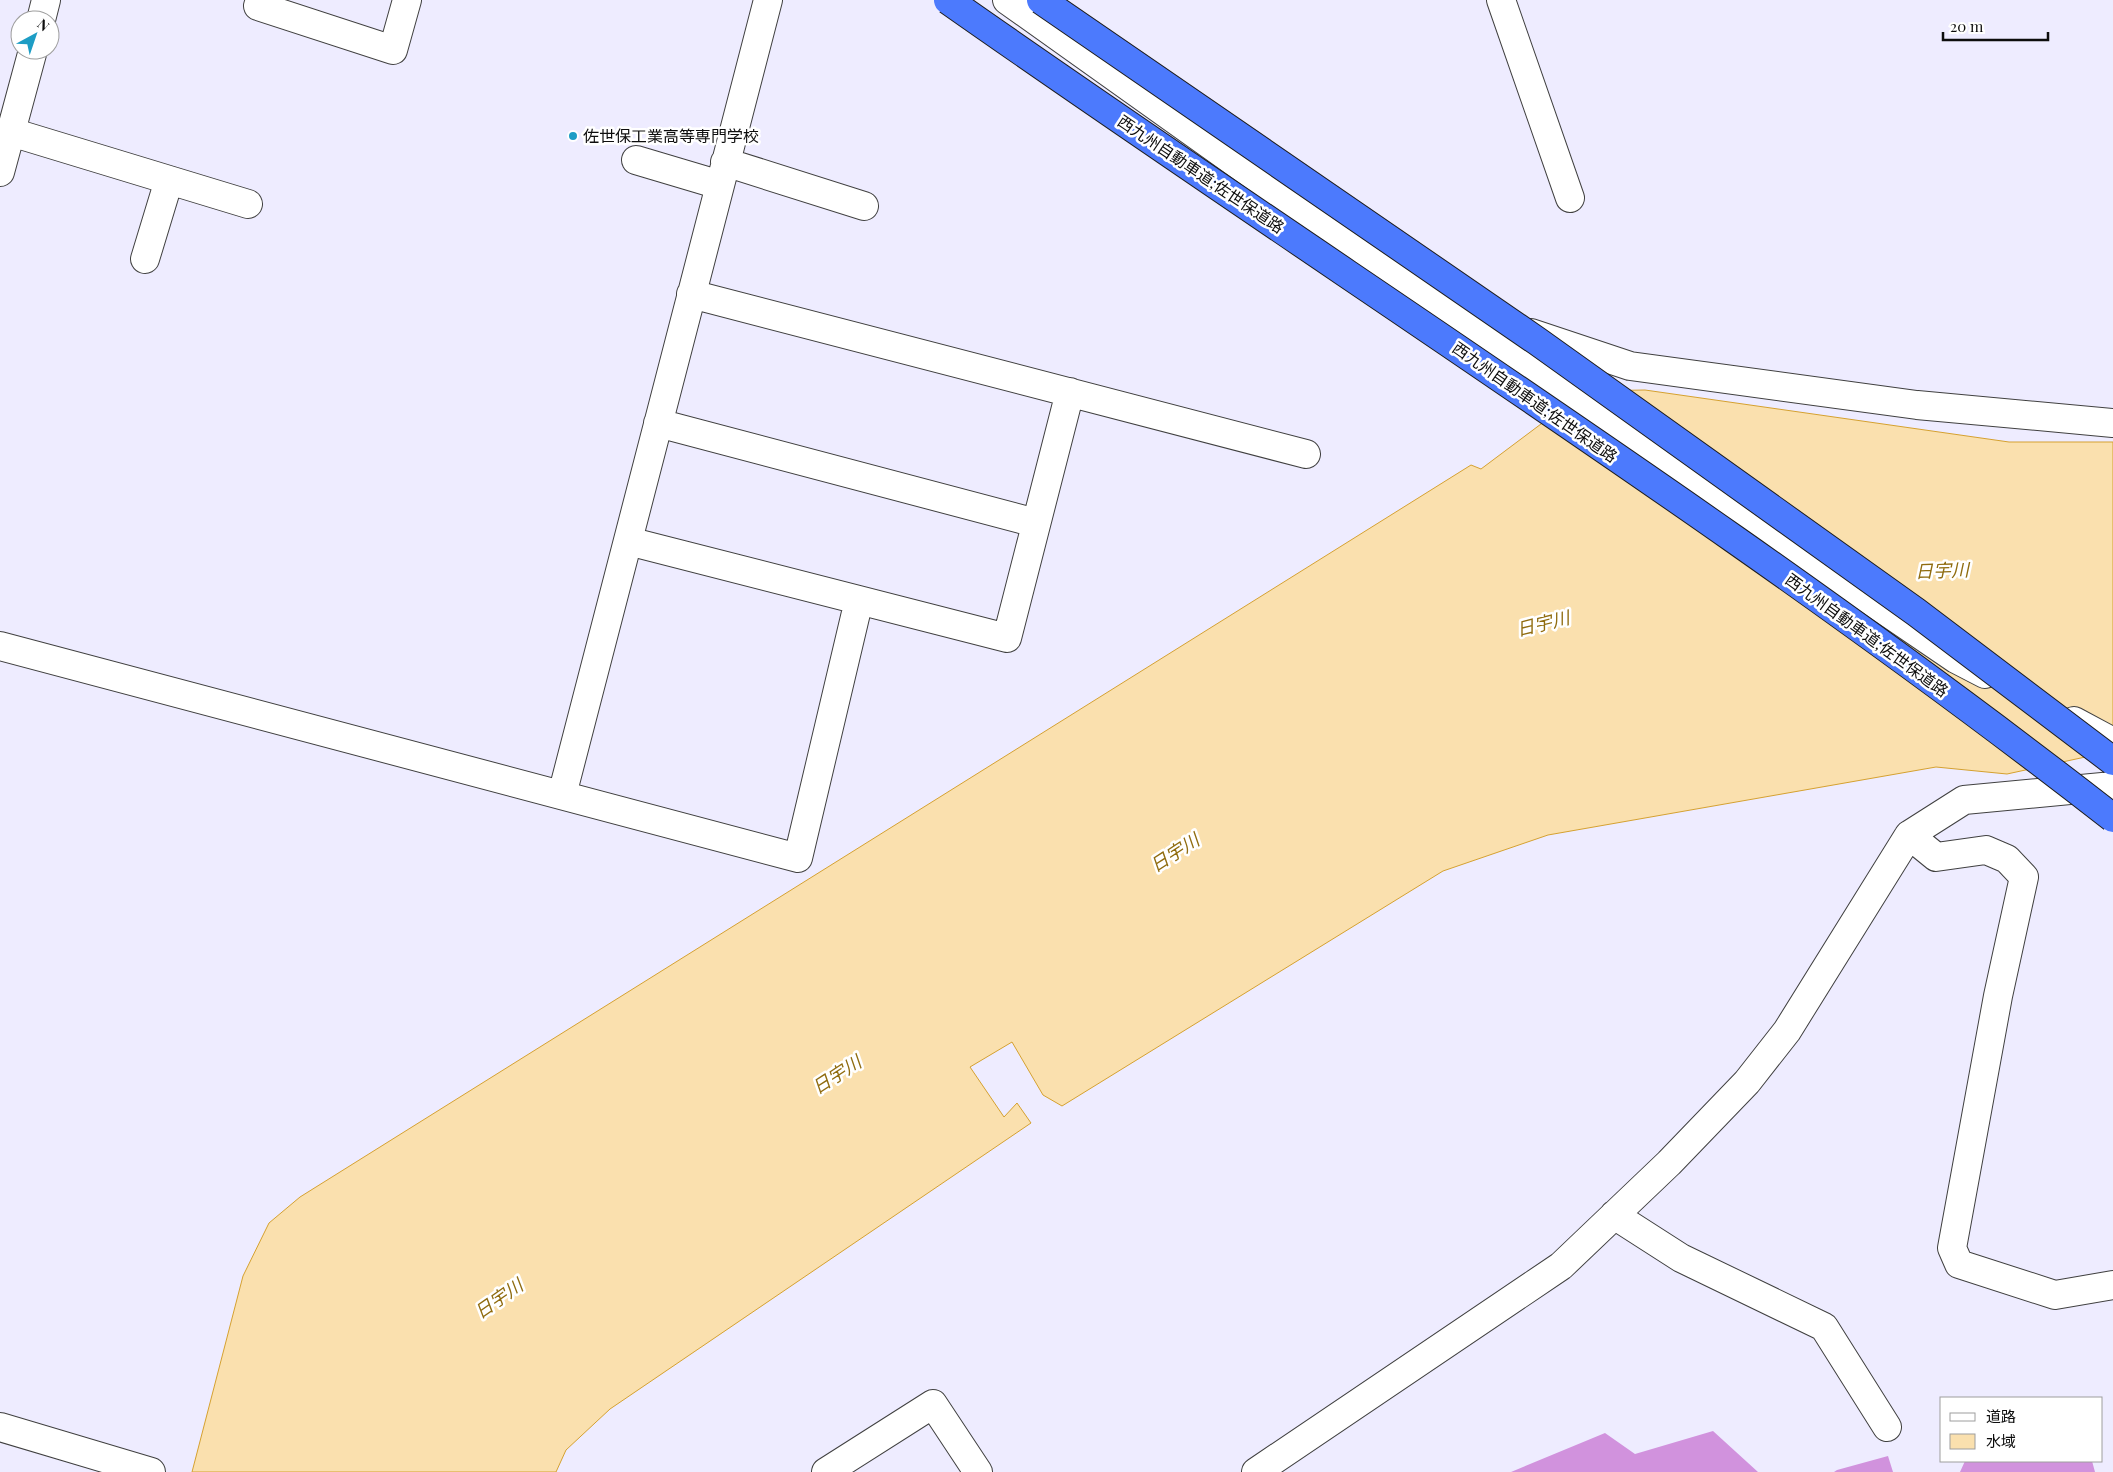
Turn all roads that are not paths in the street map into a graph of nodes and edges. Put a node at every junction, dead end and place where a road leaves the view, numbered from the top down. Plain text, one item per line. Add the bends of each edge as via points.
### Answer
1 (260, 0) edge
2 (407, 0) edge
3 (768, 0) edge
4 (948, 0) edge
5 (1006, 0) edge
6 (1041, 0) edge
7 (1501, 0) edge
8 (30, 60) edge
9 (11, 132) junction
10 (636, 160) dead end
11 (0, 172) edge
12 (723, 174) junction
13 (169, 180) junction
14 (1570, 198) dead end
15 (248, 204) dead end
16 (864, 206) dead end
17 (146, 259) dead end
18 (692, 294) junction
19 (1420, 295) junction
20 (1070, 392) junction
21 (658, 423) junction
22 (2113, 423) edge
23 (1306, 454) dead end
24 (1036, 523) junction
25 (628, 541) junction
26 (859, 600) junction
27 (0, 646) edge
28 (2113, 742) edge
29 (2113, 761) edge
30 (2113, 786) edge
31 (562, 795) junction
32 (2113, 818) edge
33 (1909, 835) junction
34 (1614, 1215) junction
35 (2113, 1285) edge
36 (0, 1426) edge
37 (1887, 1427) dead end
38 (152, 1472) edge
39 (826, 1472) edge
40 (978, 1472) edge
41 (1256, 1472) edge

1 - 2 street via 258,6 393,50
3 - 12 street
4 - 32 highway, 西九州自動車道;佐世保道路, bridge via 1512,385 1852,622 2012,739
5 - 19 street
6 - 29 highway, bridge via 1537,341 1916,612
7 - 14 street
8 - 9 street
9 - 11 street
9 - 13 street
10 - 12 street
12 - 16 street
12 - 18 street
13 - 15 street
13 - 17 street
18 - 20 street
18 - 21 street
19 - 22 street via 1630,366 1917,405
19 - 28 street, bridge via 1956,659
20 - 23 street
20 - 24 street
21 - 24 street
21 - 25 street
24 - 26 street via 1007,638
25 - 26 street
25 - 31 street
26 - 31 street via 798,858
27 - 31 street
30 - 33 street via 1964,800
33 - 34 street via 1787,1031 1753,1075
33 - 35 street via 1936,857 1986,850 2007,860 2024,877 1998,996 1952,1248 1959,1264 2056,1295
34 - 37 street via 1681,1258 1824,1327
34 - 41 street via 1560,1266
36 - 38 street
39 - 40 street via 933,1404

